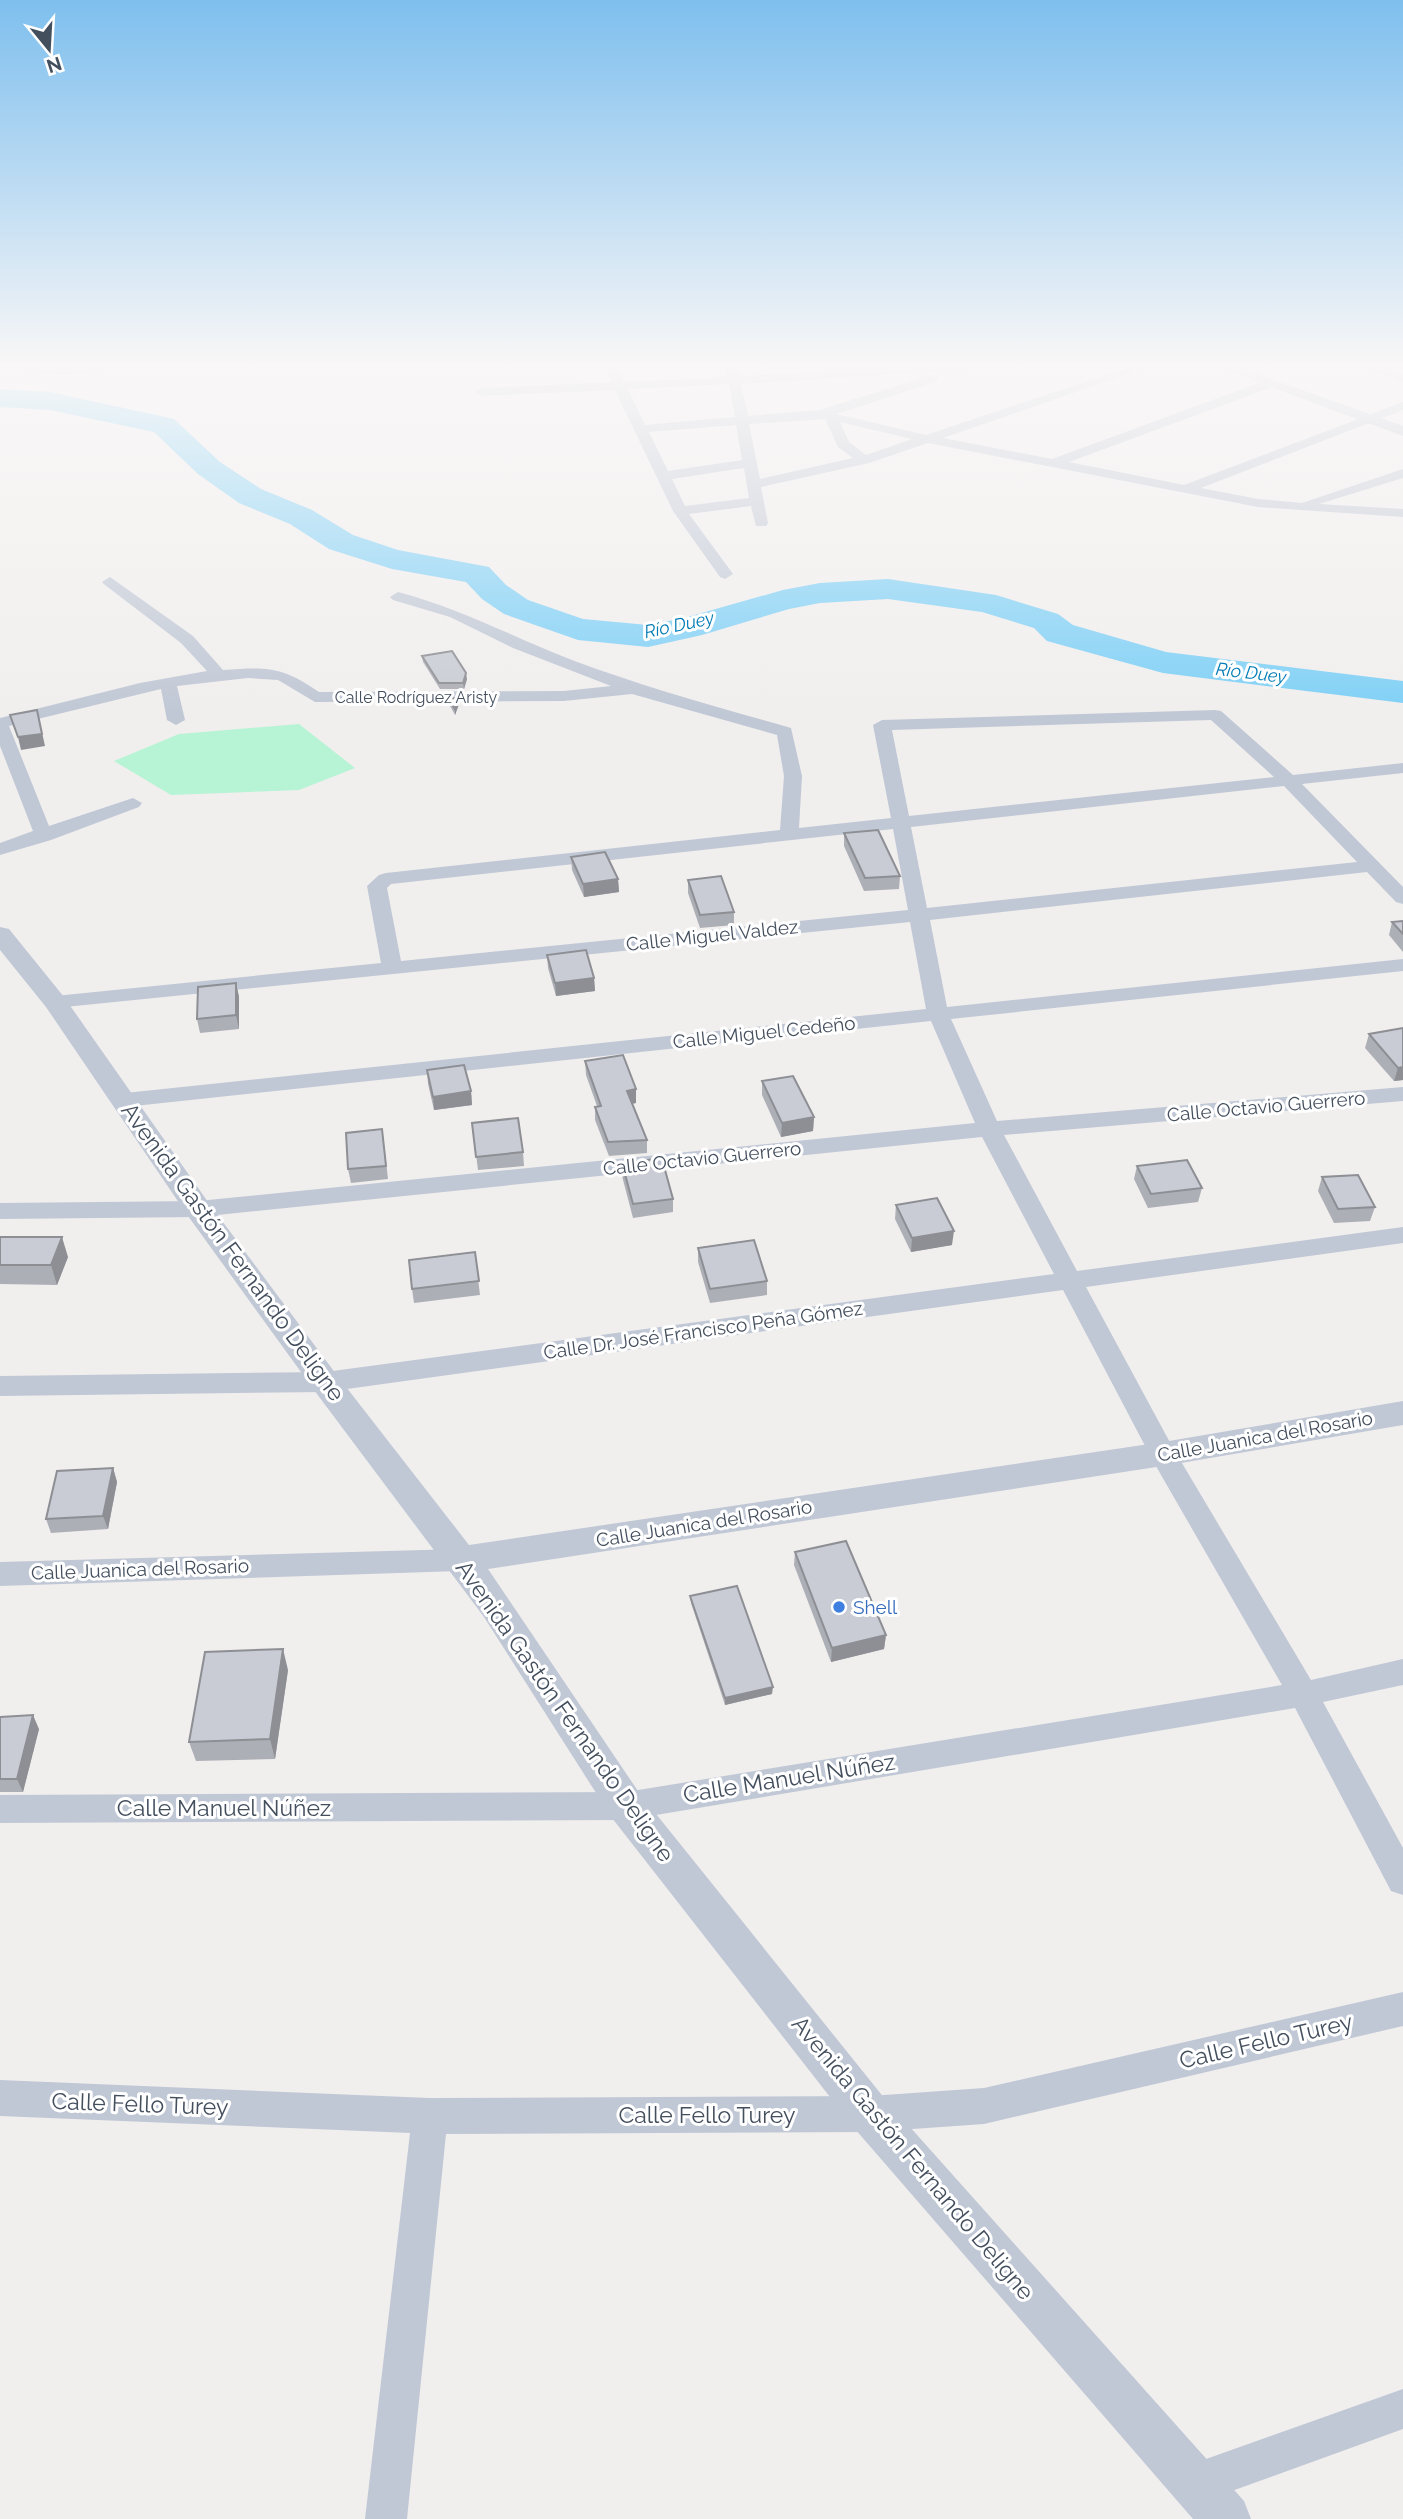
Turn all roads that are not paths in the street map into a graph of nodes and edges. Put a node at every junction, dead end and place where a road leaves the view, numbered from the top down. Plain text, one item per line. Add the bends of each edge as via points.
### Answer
1 (665, 481) edge
2 (751, 481) edge
3 (772, 481) edge
4 (1143, 481) edge
5 (1209, 481) edge
6 (1379, 481) edge
7 (752, 485) junction
8 (1187, 489) junction
9 (755, 501) junction
10 (1302, 505) junction
11 (680, 512) junction
12 (1403, 513) edge
13 (761, 523) dead end
14 (725, 574) dead end
15 (110, 583) dead end
16 (398, 597) dead end
17 (218, 676) junction
18 (168, 683) junction
19 (633, 689) junction
20 (176, 720) dead end
21 (0, 724) edge
22 (1403, 768) edge
23 (1288, 780) junction
24 (133, 803) dead end
25 (900, 825) junction
26 (44, 836) junction
27 (789, 837) junction
28 (0, 849) edge
29 (1369, 866) junction
30 (1403, 898) edge
31 (918, 915) junction
32 (0, 934) edge
33 (1403, 965) edge
34 (392, 966) junction
35 (55, 1002) junction
36 (938, 1014) junction
37 (1403, 1094) edge
38 (125, 1100) junction
39 (989, 1129) junction
40 (198, 1209) junction
41 (0, 1212) edge
42 (1403, 1235) edge
43 (1072, 1280) junction
44 (325, 1382) junction
45 (0, 1386) edge
46 (1403, 1413) edge
47 (1163, 1454) junction
48 (459, 1560) junction
49 (0, 1574) edge
50 (1403, 1672) edge
51 (1303, 1694) junction
52 (626, 1806) junction
53 (0, 1809) edge
54 (1403, 1880) edge
55 (1403, 2009) edge
56 (0, 2098) edge
57 (870, 2114) junction
58 (430, 2116) junction
59 (1403, 2409) edge
60 (1193, 2484) junction
61 (386, 2519) edge
62 (1223, 2519) edge

1 - 11 street
2 - 7 street
3 - 7 street
4 - 8 street
5 - 8 street
6 - 10 street
7 - 9 street
8 - 10 street via 1258,503
9 - 11 street
9 - 13 street
10 - 12 street via 1342,512
11 - 14 street
15 - 17 street via 215,665
16 - 19 street via 456,614 519,645
17 - 18 street, Calle Rodríguez Aristy
17 - 19 street, Calle Rodríguez Aristy via 281,675 315,697 564,696
18 - 20 street
18 - 21 street, Calle Rodríguez Aristy
19 - 27 street via 785,732 793,776
21 - 26 street
22 - 23 street
23 - 25 street
23 - 25 street via 1220,717 1209,714 885,723 881,728
23 - 29 street
24 - 26 street
25 - 27 street
25 - 31 street
26 - 28 street
27 - 34 street via 386,879 377,886
29 - 30 street
29 - 31 street, Calle Miguel Valdez
31 - 34 street, Calle Miguel Valdez
31 - 36 street
32 - 35 street, Avenida Gastón Fernando Deligne
33 - 36 street, Calle Miguel Cedeño
34 - 35 street, Calle Miguel Valdez
35 - 38 street, Avenida Gastón Fernando Deligne
36 - 38 street, Calle Miguel Cedeño
36 - 39 street
37 - 39 street, Calle Octavio Guerrero
38 - 40 street, Avenida Gastón Fernando Deligne
39 - 40 street, Calle Octavio Guerrero
39 - 43 street
40 - 41 street, Calle Octavio Guerrero
40 - 44 street, Avenida Gastón Fernando Deligne
42 - 43 street, Calle Dr. José Francisco Peña Gómez
43 - 44 street, Calle Dr. José Francisco Peña Gómez
43 - 47 street
44 - 45 street, Calle Dr. José Francisco Peña Gómez
44 - 48 street, Avenida Gastón Fernando Deligne
46 - 47 street, Calle Juanica del Rosario
47 - 48 street, Calle Juanica del Rosario
47 - 51 street
48 - 49 street, Calle Juanica del Rosario
48 - 52 street, Avenida Gastón Fernando Deligne via 497,1607
50 - 51 street, Calle Manuel Núñez
51 - 52 street, Calle Manuel Núñez
51 - 54 street
52 - 53 street, Calle Manuel Núñez
52 - 57 street, Avenida Gastón Fernando Deligne
55 - 57 street, Calle Fello Turey via 984,2106
56 - 58 street, Calle Fello Turey
57 - 58 street, Calle Fello Turey
57 - 60 street, Avenida Gastón Fernando Deligne
58 - 61 street
59 - 60 street
60 - 62 street, Avenida Gastón Fernando Deligne

